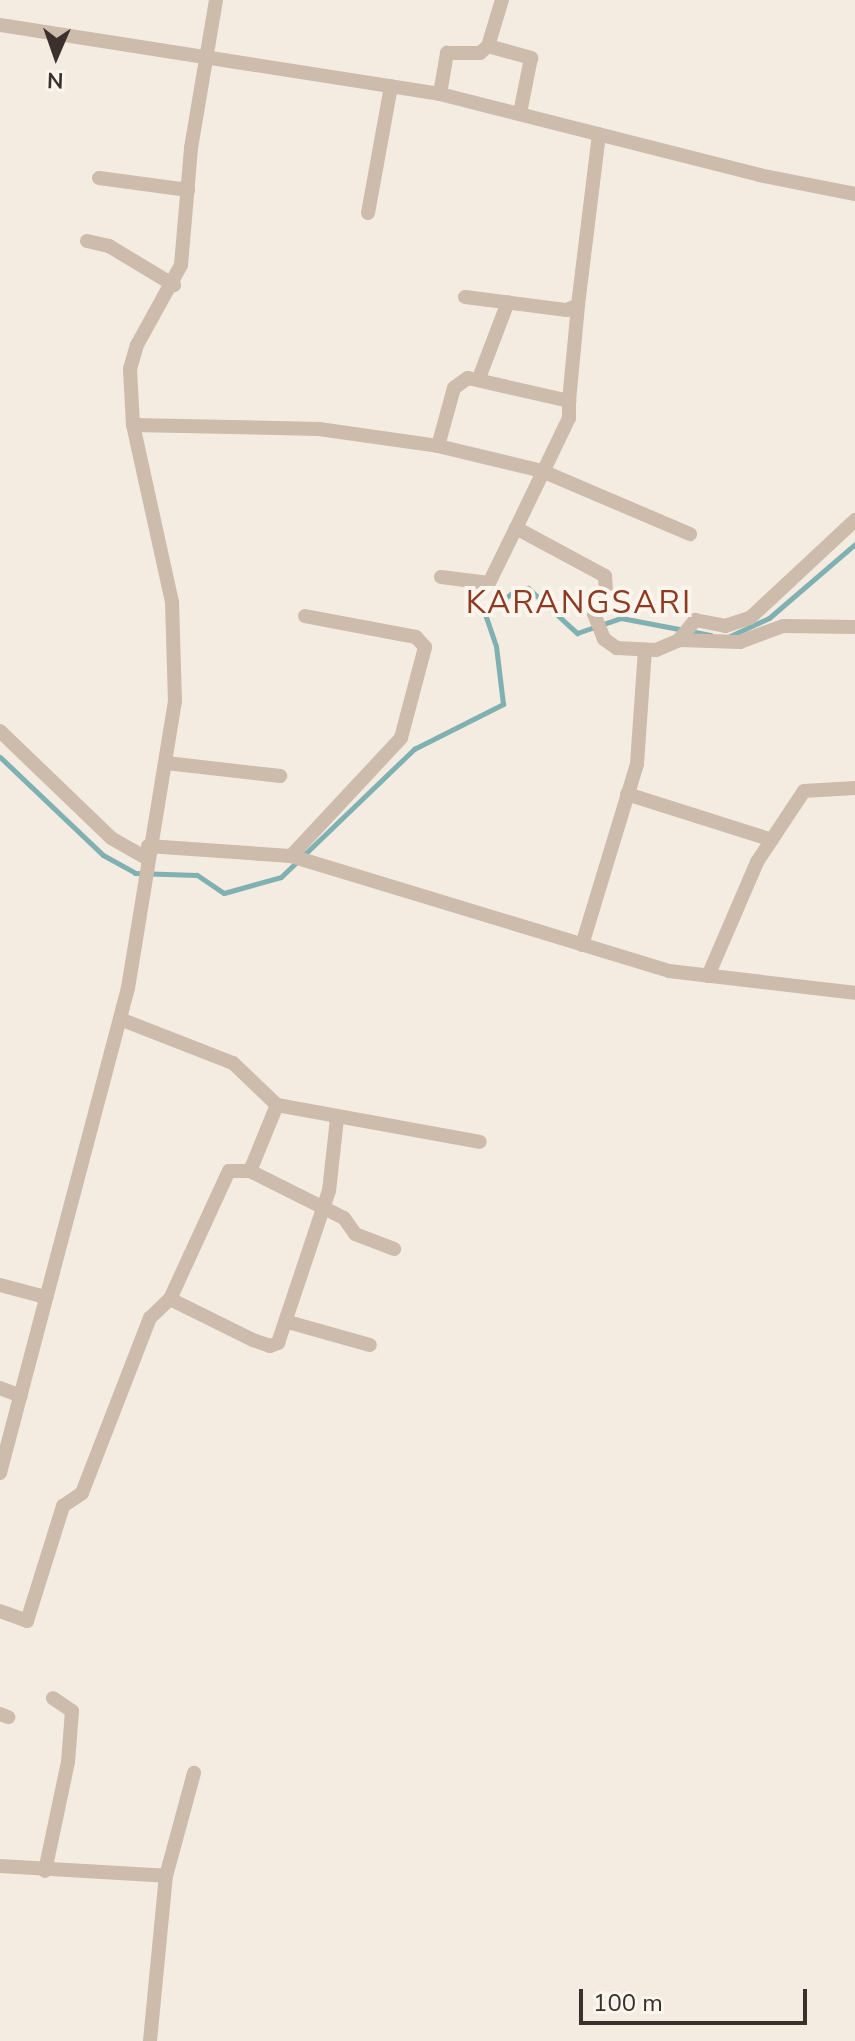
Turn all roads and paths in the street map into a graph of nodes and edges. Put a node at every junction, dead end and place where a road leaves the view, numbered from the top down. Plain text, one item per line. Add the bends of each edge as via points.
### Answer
1 (216, 0) edge
2 (502, 0) edge
3 (0, 25) edge
4 (488, 46) junction
5 (204, 59) junction
6 (391, 86) junction
7 (440, 94) junction
8 (520, 113) junction
9 (599, 134) junction
10 (99, 178) dead end
11 (188, 190) junction
12 (855, 194) edge
13 (368, 213) dead end
14 (87, 241) dead end
15 (174, 285) junction
16 (465, 297) dead end
17 (508, 302) junction
18 (578, 305) junction
19 (479, 378) junction
20 (569, 401) junction
21 (133, 425) junction
22 (438, 446) junction
23 (542, 471) junction
24 (855, 520) edge
25 (516, 528) junction
26 (690, 534) dead end
27 (441, 577) dead end
28 (305, 616) dead end
29 (855, 627) edge
30 (737, 633) junction
31 (645, 651) junction
32 (0, 731) edge
33 (166, 763) junction
34 (280, 776) dead end
35 (855, 788) edge
36 (627, 794) junction
37 (772, 840) junction
38 (293, 856) junction
39 (148, 864) junction
40 (582, 945) junction
41 (708, 976) junction
42 (855, 993) edge
43 (120, 1019) junction
44 (277, 1105) junction
45 (337, 1119) junction
46 (480, 1142) dead end
47 (250, 1171) junction
48 (324, 1208) junction
49 (394, 1249) dead end
50 (0, 1285) edge
51 (45, 1297) junction
52 (170, 1299) junction
53 (288, 1322) junction
54 (370, 1345) dead end
55 (0, 1388) edge
56 (21, 1396) junction
57 (0, 1473) edge
58 (0, 1611) edge
59 (53, 1698) dead end
60 (194, 1773) dead end
61 (0, 1866) edge
62 (45, 1871) junction
63 (166, 1876) junction
64 (150, 2041) edge

1 - 5 street
2 - 4 street
3 - 5 street
4 - 7 street via 480,53 447,53
4 - 8 street via 531,58
5 - 6 street
5 - 11 street
6 - 7 street
6 - 13 street
7 - 8 street
8 - 9 street
9 - 12 street
9 - 18 street
10 - 11 street
11 - 15 street
14 - 15 street via 109,246
15 - 21 street via 137,345 130,369
16 - 17 street
17 - 18 street via 567,310
17 - 19 street
18 - 20 street
19 - 20 street
19 - 22 street via 454,388
20 - 23 street via 569,418
21 - 22 street via 319,429
21 - 33 street via 172,602 175,702
22 - 23 street
23 - 25 street
23 - 26 street
24 - 30 street
25 - 27 street via 489,583
25 - 31 street via 606,585 594,614 604,639 617,648
28 - 38 street via 416,637 425,647 401,738
29 - 30 street via 783,626
30 - 31 street via 695,620 683,633
31 - 36 street via 639,749
32 - 39 street via 111,838
33 - 34 street
33 - 39 street
35 - 37 street via 804,791
36 - 37 street
36 - 40 street
37 - 41 street
38 - 39 street
38 - 40 street
39 - 43 street
40 - 41 street via 669,971
41 - 42 street
43 - 44 street via 233,1063
43 - 51 street
44 - 45 street
44 - 47 street
45 - 46 street
45 - 48 street
47 - 48 street
47 - 52 street via 229,1171
48 - 49 street via 344,1218 355,1234
48 - 53 street
50 - 51 street
51 - 56 street
52 - 53 street via 270,1346 278,1343
52 - 58 street via 150,1318 82,1493 63,1506 27,1621
53 - 54 street
55 - 56 street
56 - 57 street
59 - 62 street via 72,1711 68,1762
60 - 63 street
61 - 62 street
62 - 63 street
63 - 64 street

